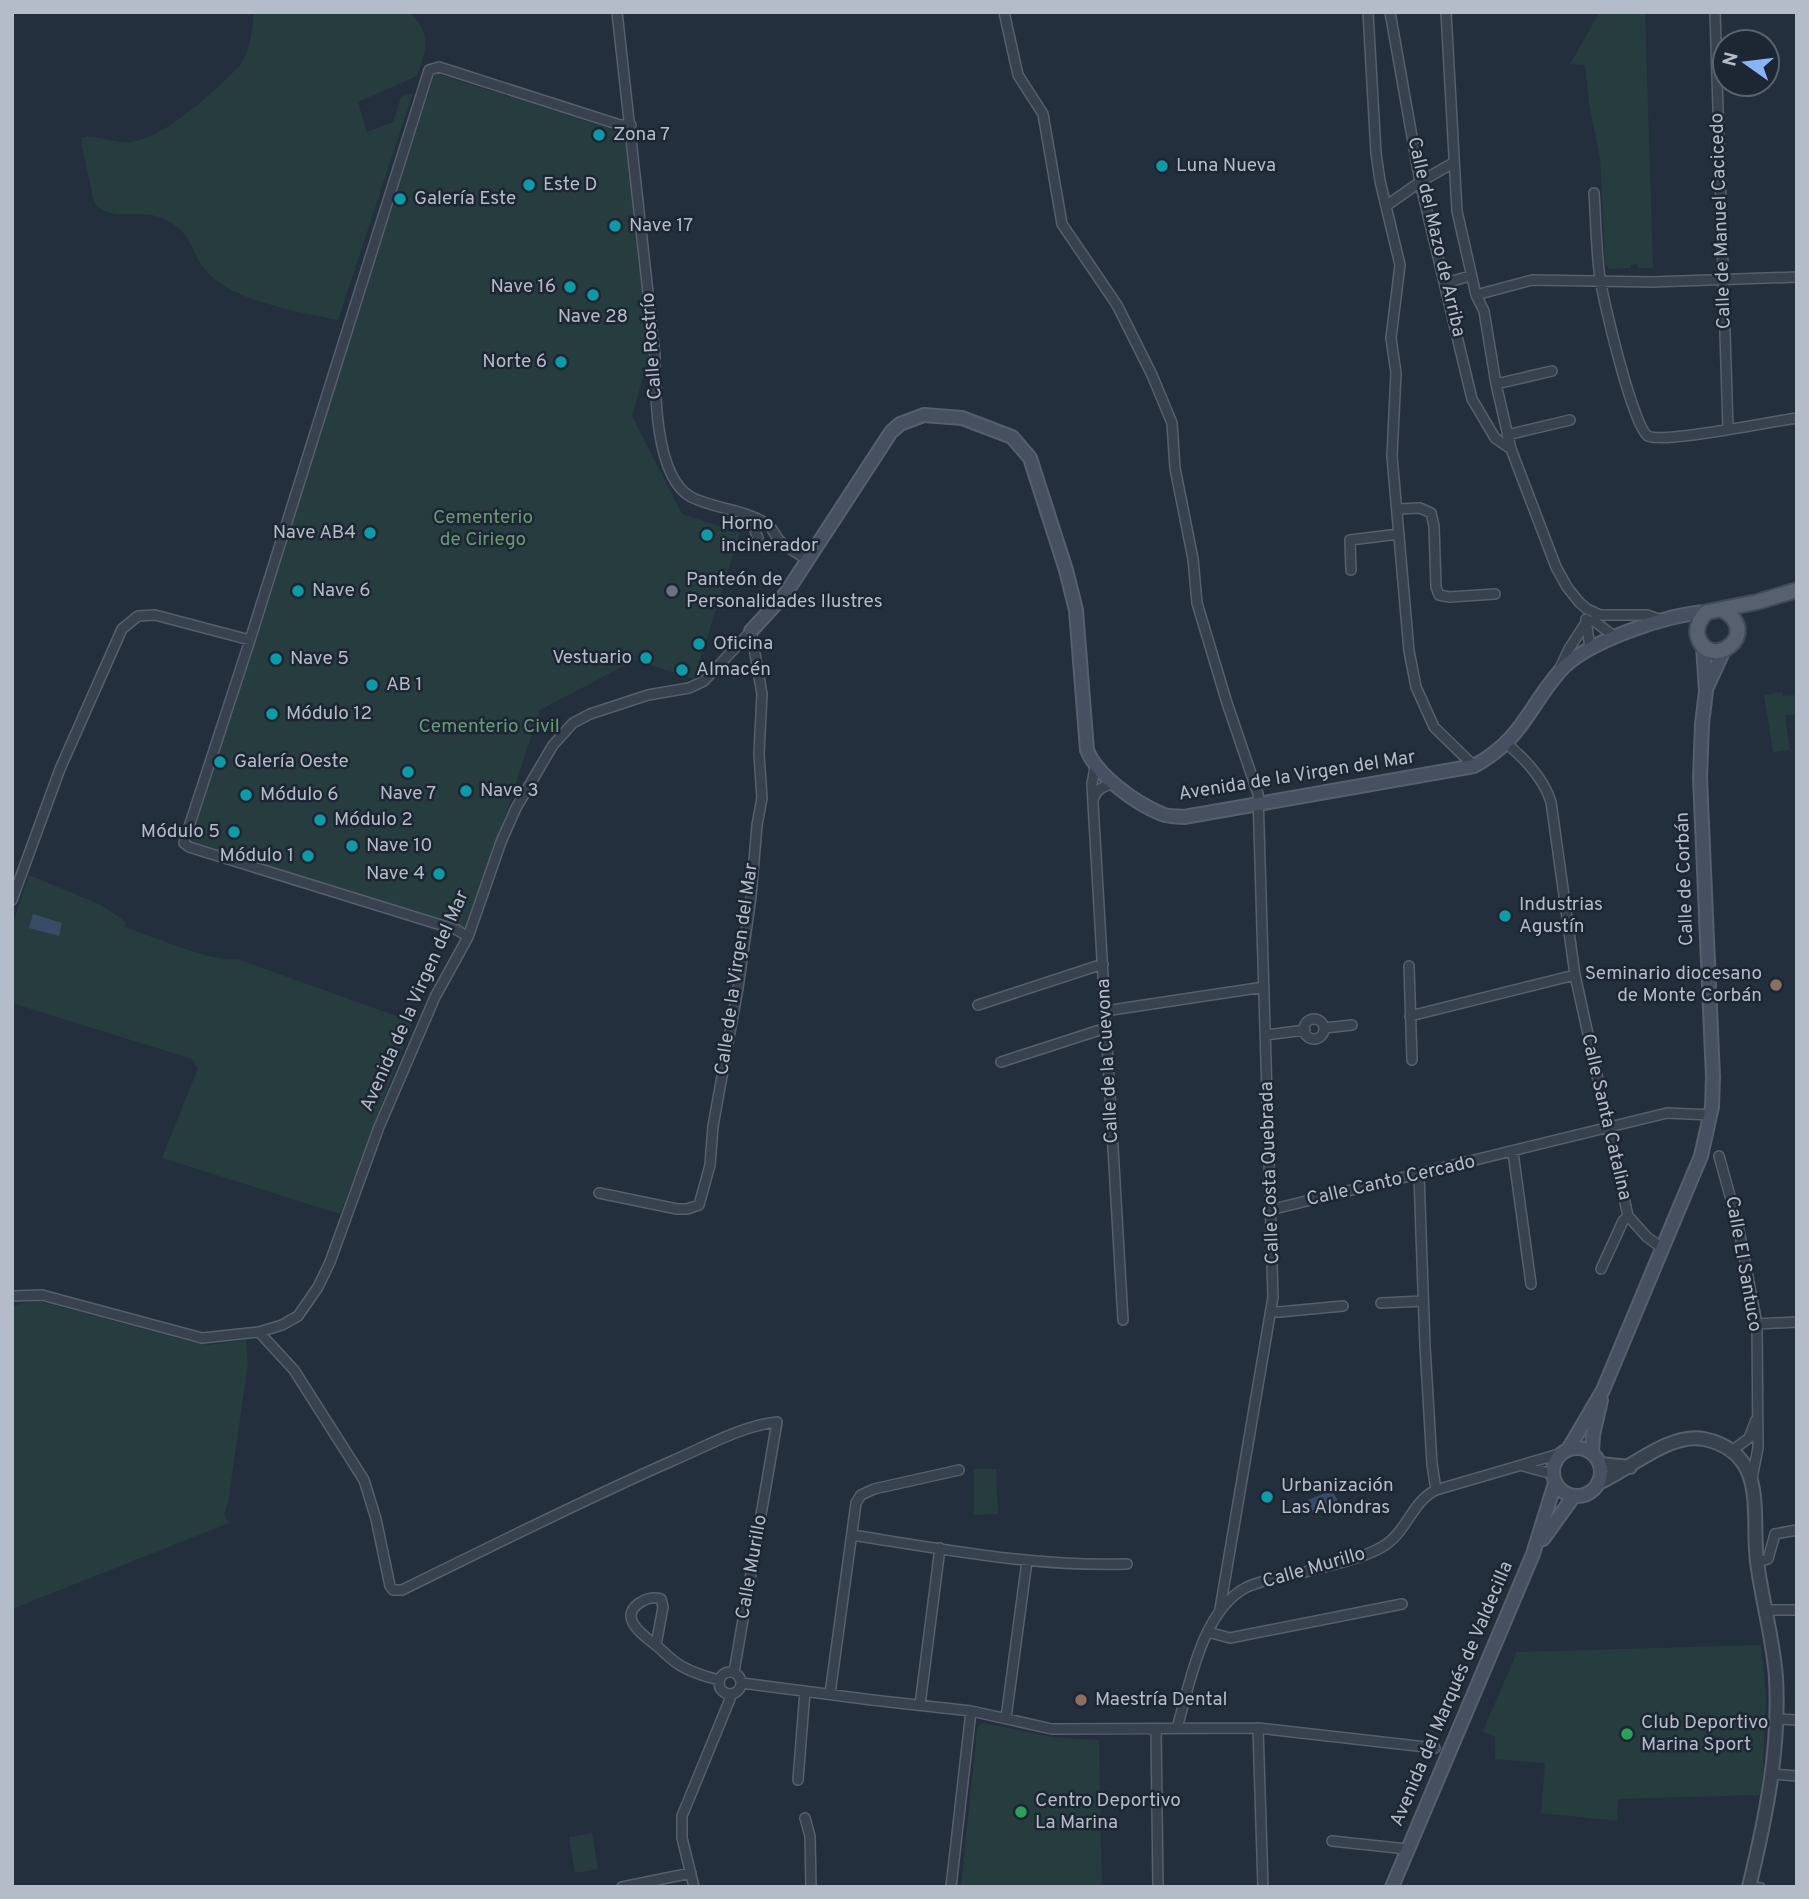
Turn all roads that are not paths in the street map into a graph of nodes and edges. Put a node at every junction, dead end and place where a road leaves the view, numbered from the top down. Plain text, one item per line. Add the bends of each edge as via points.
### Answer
1 (617, 12) edge
2 (1004, 12) edge
3 (1368, 12) edge
4 (1390, 12) edge
5 (1446, 12) edge
6 (1715, 12) edge
7 (631, 125) junction
8 (1453, 163) junction
9 (1420, 182) junction
10 (1594, 193) dead end
11 (1386, 206) junction
12 (1470, 276) junction
13 (1797, 277) edge
14 (1724, 279) junction
15 (1600, 281) junction
16 (1444, 283) junction
17 (1475, 295) junction
18 (1552, 371) dead end
19 (1496, 384) junction
20 (1797, 418) edge
21 (1570, 420) dead end
22 (1728, 429) junction
23 (1507, 435) junction
24 (1511, 449) junction
25 (1398, 509) junction
26 (750, 516) junction
27 (1399, 534) junction
28 (758, 538) dead end
29 (806, 559) junction
30 (1351, 570) dead end
31 (1797, 590) edge
32 (1495, 594) dead end
33 (1579, 602) junction
34 (1757, 602) junction
35 (1723, 610) junction
36 (1707, 612) junction
37 (1666, 620) junction
38 (1587, 621) junction
39 (1737, 627) junction
40 (751, 631) junction
41 (1615, 637) junction
42 (1700, 639) junction
43 (250, 640) junction
44 (1590, 648) junction
45 (1724, 650) junction
46 (1558, 673) junction
47 (1706, 691) junction
48 (1507, 744) junction
49 (1474, 766) junction
50 (1095, 767) junction
51 (1115, 783) junction
52 (1093, 803) junction
53 (1258, 804) junction
54 (12, 900) edge
55 (468, 937) junction
56 (1103, 964) junction
57 (1409, 966) dead end
58 (1575, 975) junction
59 (1264, 987) junction
60 (978, 1005) dead end
61 (1105, 1011) junction
62 (1410, 1016) junction
63 (1352, 1026) dead end
64 (1106, 1028) junction
65 (1324, 1028) junction
66 (1304, 1030) junction
67 (1266, 1035) junction
68 (1412, 1060) dead end
69 (1001, 1062) dead end
70 (1712, 1111) junction
71 (1608, 1127) junction
72 (1513, 1152) junction
73 (1719, 1156) dead end
74 (1419, 1175) junction
75 (599, 1192) dead end
76 (1270, 1210) junction
77 (1628, 1216) junction
78 (1662, 1248) junction
79 (1601, 1269) dead end
80 (1531, 1284) dead end
81 (12, 1296) edge
82 (1423, 1301) junction
83 (1381, 1303) dead end
84 (1343, 1306) dead end
85 (1271, 1311) junction
86 (1123, 1320) dead end
87 (1797, 1322) edge
88 (1757, 1324) junction
89 (259, 1332) junction
90 (1263, 1362) joint
91 (1603, 1390) junction
92 (1758, 1416) junction
93 (1564, 1451) junction
94 (1730, 1452) junction
95 (1596, 1459) junction
96 (1750, 1461) junction
97 (1521, 1466) junction
98 (1630, 1467) junction
99 (959, 1470) dead end
100 (1554, 1479) junction
101 (1598, 1483) junction
102 (1436, 1490) junction
103 (1574, 1496) junction
104 (1797, 1530) edge
105 (852, 1535) junction
106 (940, 1548) junction
107 (1533, 1554) junction
108 (1027, 1561) junction
109 (1757, 1562) junction
110 (1127, 1564) dead end
111 (1228, 1570) junction
112 (1245, 1588) junction
113 (1402, 1604) dead end
114 (1220, 1609) junction
115 (1797, 1610) edge
116 (1765, 1611) junction
117 (1208, 1632) junction
118 (656, 1645) junction
119 (734, 1672) junction
120 (719, 1680) junction
121 (742, 1683) junction
122 (805, 1691) junction
123 (730, 1694) junction
124 (830, 1694) junction
125 (919, 1705) junction
126 (971, 1711) junction
127 (1006, 1718) junction
128 (1776, 1719) junction
129 (1797, 1720) edge
130 (1177, 1728) junction
131 (1258, 1728) junction
132 (1156, 1730) junction
133 (1435, 1748) dead end
134 (1773, 1774) junction
135 (1797, 1776) edge
136 (798, 1780) dead end
137 (804, 1818) dead end
138 (1332, 1841) dead end
139 (1407, 1850) junction
140 (691, 1873) junction
141 (1749, 1886) edge
142 (622, 1887) edge
143 (694, 1887) edge
144 (811, 1887) edge
145 (951, 1887) edge
146 (1158, 1887) edge
147 (1263, 1887) edge
148 (1392, 1887) edge
149 (1761, 1887) edge

1 - 7 street, Calle Rostrío
2 - 53 street via 1018,75 1043,114 1062,224 1117,305 1172,423 1197,603
3 - 11 street, Calle del Mazo de Arriba via 1376,153
4 - 9 street, Calle del Mazo de Arriba
5 - 8 street
6 - 14 street, Calle de Manuel Cacicedo
7 - 26 street, Calle Rostrío via 655,395 666,460 690,496
7 - 43 street via 439,67 429,70
8 - 9 street
8 - 12 street
9 - 11 street
9 - 16 street, Calle del Mazo de Arriba
10 - 15 street
11 - 25 street, Calle del Mazo de Arriba via 1400,265 1391,338 1396,373 1392,456
12 - 16 street
12 - 17 street
13 - 14 street
14 - 15 street
14 - 22 street, Calle de Manuel Cacicedo
15 - 17 street via 1532,280
15 - 22 street via 1634,410 1644,431 1649,436
16 - 24 street, Calle del Mazo de Arriba via 1472,399 1494,438
17 - 19 street via 1485,310
18 - 19 street
19 - 23 street
20 - 22 street
21 - 23 street
23 - 24 street
24 - 33 street via 1556,567
25 - 27 street, Calle del Mazo de Arriba
25 - 32 street via 1420,508 1431,513 1440,595
26 - 28 street
26 - 29 street, Calle Rostrío via 769,525 779,540
27 - 30 street via 1350,540
27 - 49 street, Calle del Mazo de Arriba via 1416,687 1434,727
29 - 40 main road, Avenida de la Virgen del Mar via 786,593
29 - 50 main road, Avenida de la Virgen del Mar via 900,424 924,415 942,415 1012,437 1030,458 1066,569 1076,610 1087,750
31 - 34 main road
33 - 37 street, Avenida de la Virgen del Mar via 1600,615 1647,615
33 - 38 street
34 - 35 main road
34 - 39 main road
35 - 36 main road
35 - 39 main road
36 - 37 main road, Avenida de la Virgen del Mar
36 - 42 main road via 1698,625
37 - 41 main road, Avenida de la Virgen del Mar
37 - 42 main road, Avenida de la Virgen del Mar via 1685,624
38 - 41 street
38 - 44 street
38 - 46 street
39 - 45 main road via 1733,645
40 - 55 street, Avenida de la Virgen del Mar via 704,681 609,707 573,723 563,733 516,808
40 - 75 street, Calle de la Virgen del Mar via 762,694 762,798 738,988 705,1189 699,1205 687,1209
41 - 44 main road, Avenida de la Virgen del Mar
42 - 45 main road via 1713,651
42 - 47 main road, Calle de Corbán
43 - 54 street via 155,615 138,615 122,629 60,769
43 - 55 street via 184,844
44 - 46 main road, Avenida de la Virgen del Mar
45 - 47 main road, Calle de Corbán
46 - 48 main road, Avenida de la Virgen del Mar
47 - 70 main road, Calle de Corbán via 1700,778
48 - 49 main road, Avenida de la Virgen del Mar
48 - 58 street, Calle Santa Catalina via 1537,775 1551,802
49 - 53 main road, Avenida de la Virgen del Mar
50 - 51 main road, Avenida de la Virgen del Mar
50 - 52 street, Calle de la Cuevona
51 - 52 street via 1097,792
51 - 53 main road, Avenida de la Virgen del Mar via 1172,816
52 - 56 street, Calle de la Cuevona
53 - 59 street, Calle Costa Quebrada
55 - 89 street, Avenida de la Virgen del Mar via 435,997 382,1120 318,1287 298,1316
56 - 60 street
56 - 61 street, Calle de la Cuevona
57 - 62 street
58 - 62 street
58 - 71 street, Calle Santa Catalina
59 - 61 street
59 - 67 street, Calle Costa Quebrada
61 - 64 street, Calle de la Cuevona
62 - 68 street
63 - 65 street
64 - 69 street
64 - 86 street, Calle de la Cuevona
65 - 66 street via 1314,1019
65 - 66 street via 1322,1036 1315,1039
66 - 67 street
67 - 76 street, Calle Costa Quebrada
70 - 71 street, Calle Canto Cercado via 1667,1113
70 - 78 main road via 1701,1156
71 - 72 street, Calle Canto Cercado
71 - 77 street, Calle Santa Catalina
72 - 74 street, Calle Canto Cercado
72 - 80 street
73 - 88 street, Calle El Santuco
74 - 76 street, Calle Canto Cercado
74 - 82 street
76 - 85 street, Calle Costa Quebrada
77 - 78 street, Calle Santa Catalina
77 - 79 street, Calle Santa Catalina
78 - 91 main road
81 - 89 street, Avenida de la Virgen del Mar via 42,1295 202,1338
82 - 83 street
82 - 102 street
84 - 85 street
85 - 90 street, Calle Costa Quebrada
87 - 88 street
88 - 92 street, Calle El Santuco
89 - 119 street, Calle Murillo via 295,1370 364,1480 393,1590 402,1590 633,1478 777,1422
90 - 111 street, Calle Murillo
91 - 93 main road
91 - 95 main road via 1593,1435
92 - 94 street via 1749,1438
92 - 96 street, Calle El Santuco via 1758,1448
93 - 95 main road via 1582,1448
93 - 97 street, Calle Murillo
93 - 100 main road via 1553,1464
94 - 96 street
94 - 98 street via 1701,1439 1682,1439
95 - 98 street
95 - 101 main road
96 - 109 street
97 - 100 street
97 - 102 street, Calle Murillo
98 - 101 street
99 - 105 street via 862,1495 856,1503
100 - 103 main road via 1565,1493
100 - 107 main road, Avenida del Marqués de Valdecilla
101 - 103 main road via 1590,1492
102 - 112 street, Calle Murillo via 1427,1494 1383,1547
103 - 107 main road, Avenida del Marqués de Valdecilla
104 - 109 street via 1775,1534 1768,1559
105 - 106 street
105 - 124 street
106 - 108 street
106 - 125 street
107 - 139 main road, Avenida del Marqués de Valdecilla
108 - 110 street
108 - 127 street
109 - 116 street
111 - 112 street, Calle Murillo via 1231,1580
111 - 114 street, Calle Murillo
112 - 114 street, Calle Murillo
113 - 117 street via 1230,1638
114 - 117 street, Calle Murillo
115 - 116 street
116 - 128 street via 1776,1676
117 - 130 street, Calle Murillo
118 - 118 street via 663,1607 657,1597 641,1602 630,1615 636,1629
118 - 120 street via 681,1666
119 - 120 street via 726,1672
119 - 121 street
120 - 123 street via 721,1689
121 - 122 street
121 - 123 street
122 - 124 street
122 - 136 street
123 - 140 street via 682,1816
124 - 125 street
125 - 126 street
126 - 127 street
126 - 145 street
127 - 132 street via 1052,1729
128 - 129 street
128 - 134 street
130 - 131 street
130 - 132 street
131 - 133 street
131 - 147 street
132 - 146 street
134 - 135 street
134 - 141 street
137 - 144 street via 810,1836
138 - 139 street, Avenida del Marqués de Valdecilla
139 - 148 main road, Avenida del Marqués de Valdecilla
140 - 142 street
140 - 143 street
141 - 149 street

